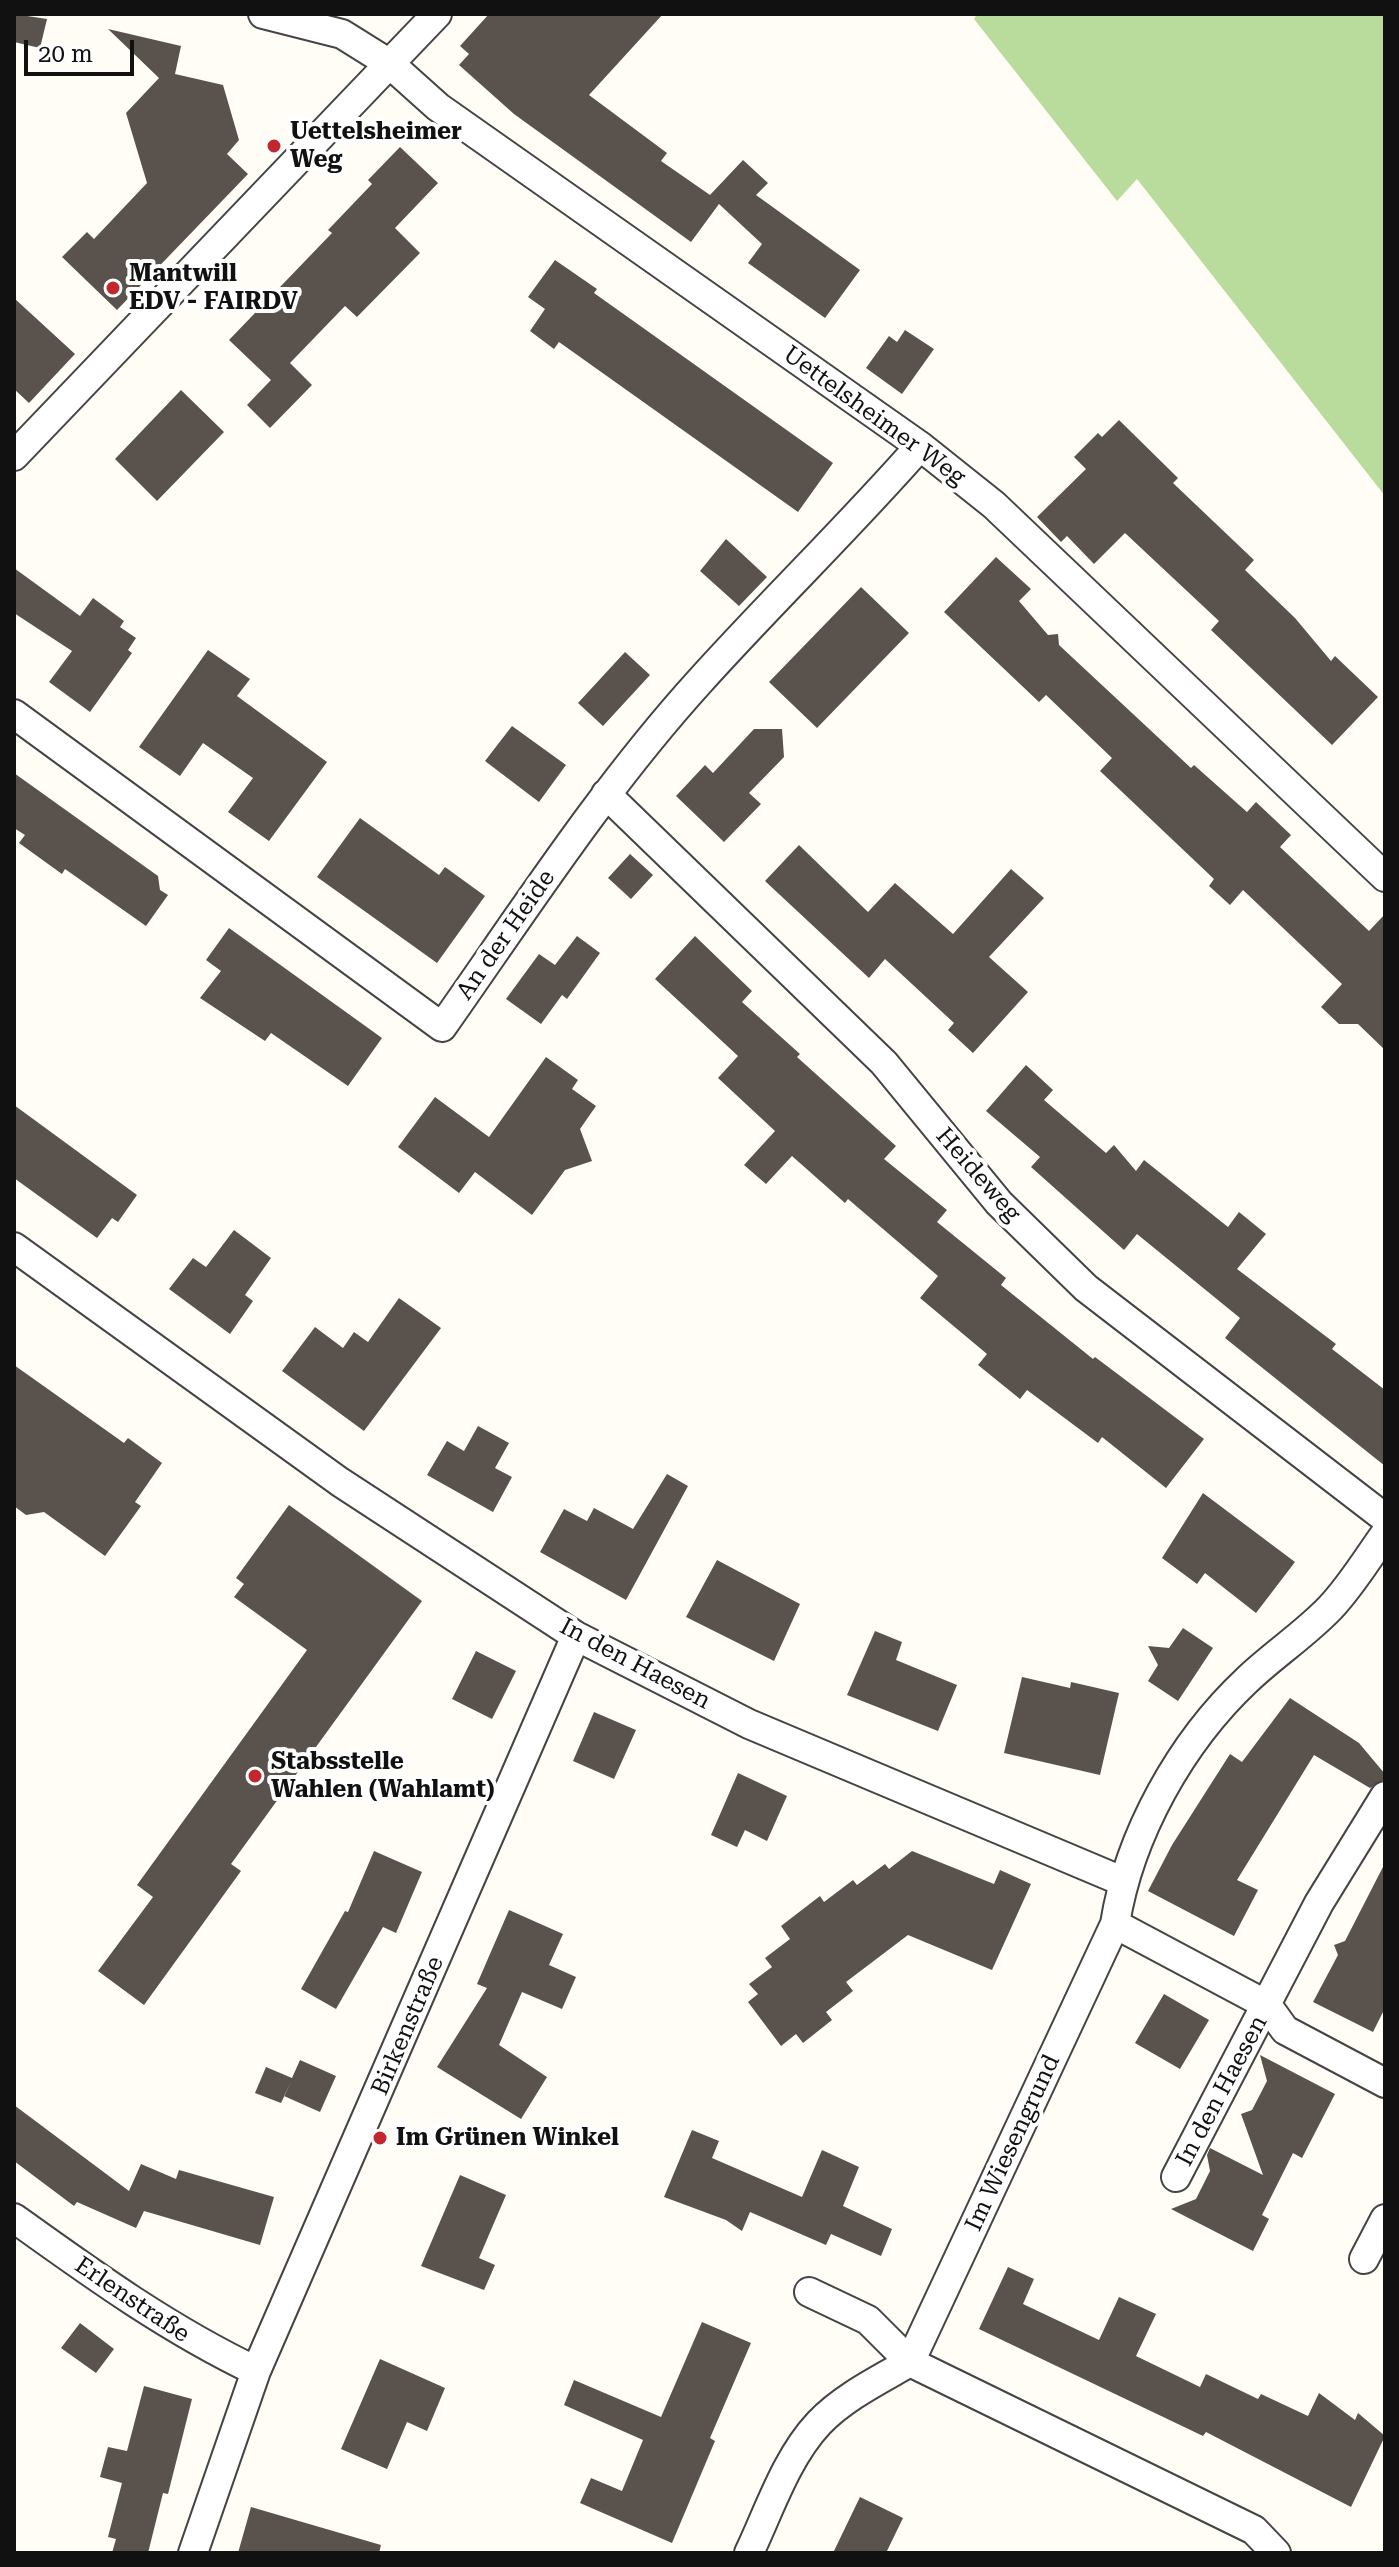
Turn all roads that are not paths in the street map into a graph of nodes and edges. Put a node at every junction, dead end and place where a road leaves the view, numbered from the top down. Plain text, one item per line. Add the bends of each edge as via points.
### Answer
1 (263, 14) edge
2 (437, 14) edge
3 (390, 64) junction
4 (920, 446) junction
5 (14, 456) edge
6 (14, 714) edge
7 (606, 794) junction
8 (1385, 877) edge
9 (14, 1247) edge
10 (1385, 1518) edge
11 (1385, 1534) edge
12 (576, 1636) junction
13 (1385, 1796) edge
14 (1376, 1829) edge
15 (1122, 1881) junction
16 (1115, 1924) junction
17 (1267, 2005) junction
18 (1385, 2083) edge
19 (1176, 2177) dead end
20 (14, 2218) edge
21 (1385, 2219) edge
22 (1364, 2259) dead end
23 (809, 2292) dead end
24 (910, 2362) junction
25 (256, 2371) junction
26 (193, 2553) edge
27 (749, 2553) edge
28 (1276, 2553) edge

1 - 3 street, Uettelsheimer Weg via 342,34
2 - 3 street
3 - 4 street, Uettelsheimer Weg via 438,107
3 - 5 street
4 - 7 street, An der Heide via 699,681
4 - 8 street, Uettelsheimer Weg via 994,505
6 - 7 street, An der Heide via 442,1027
7 - 10 street, Heideweg via 884,1063 999,1203 1086,1288
9 - 12 street, In den Haesen via 340,1482
11 - 15 street via 1333,1604 1247,1680 1205,1726 1170,1778
12 - 15 street, In den Haesen via 749,1724
12 - 25 street, Birkenstraße
13 - 14 street, In den Haesen
14 - 17 street, In den Haesen via 1319,1903
15 - 16 street
16 - 17 street, In den Haesen
16 - 24 street, Im Wiesengrund
17 - 18 street, In den Haesen via 1285,2030
17 - 19 street, In den Haesen
20 - 25 street, Erlenstraße via 196,2343
21 - 22 street
23 - 24 street via 868,2320
24 - 27 street via 855,2393 818,2424 794,2458
24 - 28 street via 1254,2530
25 - 26 street, Birkenstraße

